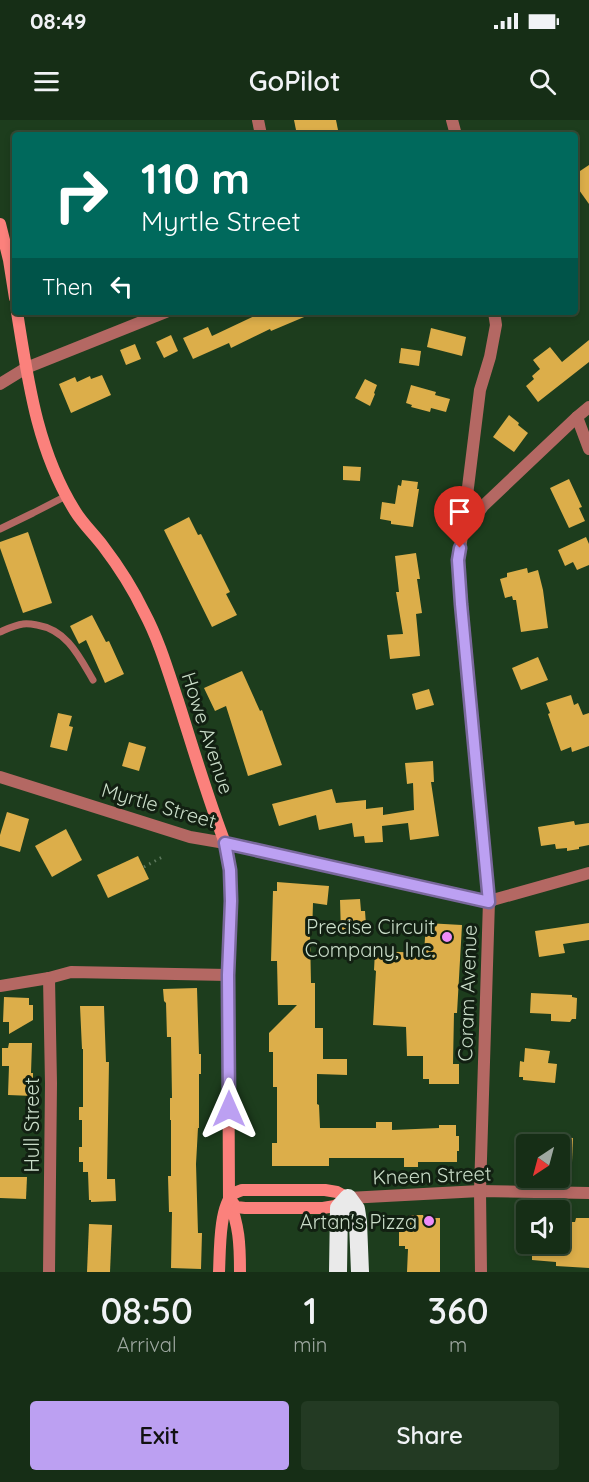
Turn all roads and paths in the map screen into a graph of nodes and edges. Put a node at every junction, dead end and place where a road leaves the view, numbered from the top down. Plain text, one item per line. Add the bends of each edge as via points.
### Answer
1 (0, 224) edge
2 (12, 280) edge
3 (17, 315) edge
4 (158, 315) edge
5 (494, 315) edge
6 (26, 368) junction
7 (0, 384) edge
8 (589, 407) edge
9 (576, 417) junction
10 (589, 449) edge
11 (66, 496) junction
12 (0, 529) edge
13 (462, 536) junction
14 (0, 632) edge
15 (93, 680) dead end
16 (0, 777) edge
17 (225, 843) junction
18 (164, 856) dead end
19 (144, 867) dead end
20 (589, 873) edge
21 (489, 902) junction
22 (228, 975) junction
23 (49, 978) junction
24 (0, 986) edge
25 (480, 1191) junction
26 (589, 1193) edge
27 (348, 1198) junction
28 (229, 1199) junction
29 (49, 1272) edge
30 (219, 1272) edge
31 (240, 1272) edge
32 (338, 1272) edge
33 (360, 1272) edge
34 (481, 1272) edge

1 - 2 main road
3 - 6 main road, Howe Avenue
4 - 6 street
5 - 13 street, Coram Avenue via 490,357 480,390
6 - 7 street
6 - 11 main road, Howe Avenue via 44,443
8 - 9 street
9 - 10 street
9 - 13 street via 483,506
11 - 12 lane
11 - 17 main road, Howe Avenue via 125,577 145,613
13 - 21 street, Coram Avenue via 458,560 461,604
14 - 15 lane via 25,623 53,630 74,648
16 - 17 street, Myrtle Street via 190,837
17 - 21 street, Myrtle Street
17 - 22 main road, Howe Avenue via 231,901
18 - 19 path
20 - 21 street, Myrtle Street
21 - 25 street, Coram Avenue
22 - 23 street via 71,972
22 - 28 main road, Howe Avenue
23 - 24 street
23 - 29 street, Hull Street
25 - 26 street, Kneen Street
25 - 27 street, Kneen Street
25 - 34 street, Coram Avenue
27 - 28 main road, Kneen Street via 325,1190 242,1190
27 - 28 main road, Kneen Street via 323,1208 245,1208 236,1207
27 - 32 highway via 339,1209
27 - 33 highway via 356,1209
28 - 30 main road, Howe Avenue via 222,1221
28 - 31 main road, Howe Avenue via 237,1221

